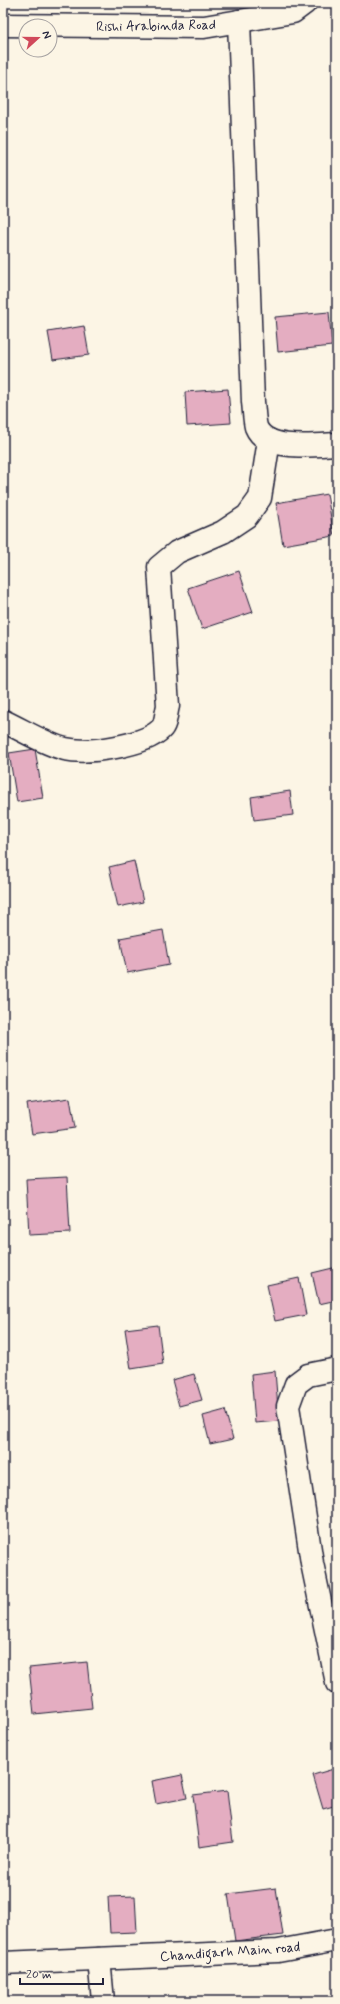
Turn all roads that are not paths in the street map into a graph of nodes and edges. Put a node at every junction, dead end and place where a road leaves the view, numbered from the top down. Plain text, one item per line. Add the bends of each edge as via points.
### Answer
1 (305, 3) edge
2 (239, 21) junction
3 (3, 25) edge
4 (269, 440) junction
5 (337, 444) edge
6 (3, 721) edge
7 (337, 1369) edge
8 (337, 1683) edge
9 (337, 1940) edge
10 (99, 1959) junction
11 (3, 1963) edge
12 (103, 2001) edge

1 - 2 street, Rishi Arabinda Road via 293,12
2 - 3 street, Rishi Arabinda Road via 204,27
2 - 4 street via 253,402 256,427
4 - 5 street via 288,445
4 - 6 street via 260,498 247,516 223,532 177,552 159,568 168,706 163,728 148,739 120,746 75,751 46,742
7 - 8 street via 308,1375 296,1384 288,1406 312,1563
9 - 10 street, Chandigarh Main road via 278,1951
10 - 11 street, Chandigarh Main road
10 - 12 street

